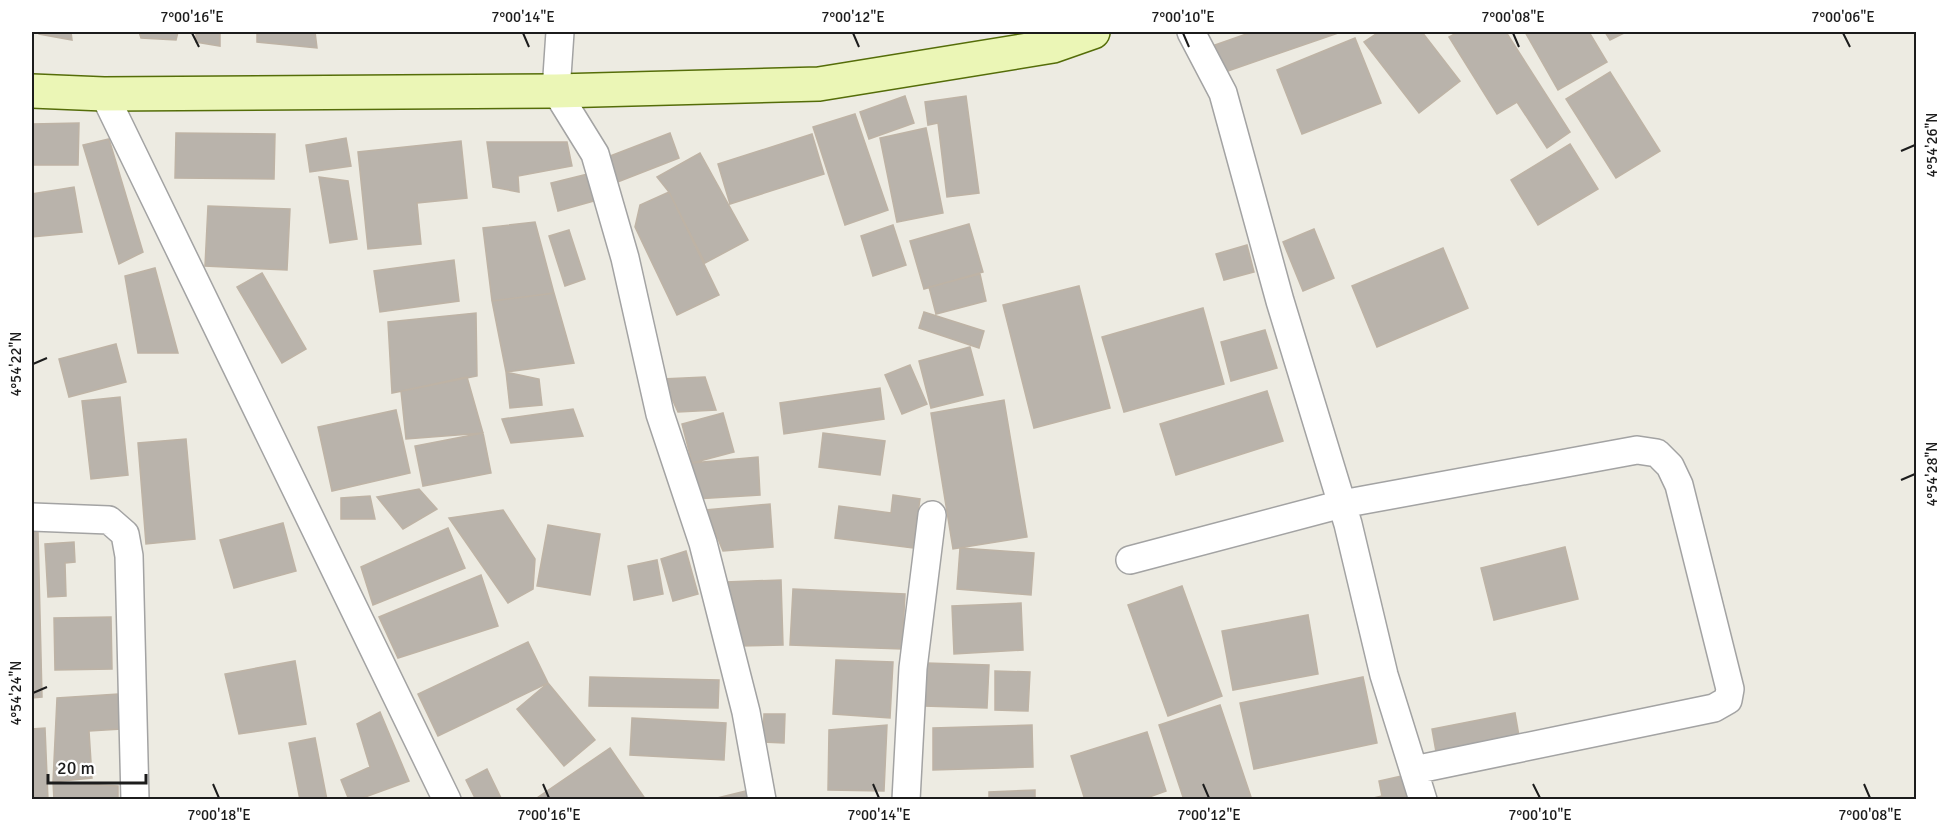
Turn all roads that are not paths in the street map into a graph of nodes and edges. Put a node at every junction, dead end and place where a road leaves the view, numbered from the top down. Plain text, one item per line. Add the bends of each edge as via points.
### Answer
1 (561, 32) edge
2 (1093, 32) edge
3 (1191, 32) edge
4 (32, 91) edge
5 (556, 91) junction
6 (104, 94) junction
7 (1342, 504) junction
8 (932, 515) dead end
9 (32, 517) edge
10 (1130, 560) dead end
11 (1414, 770) junction
12 (135, 800) edge
13 (447, 800) edge
14 (762, 800) edge
15 (906, 800) edge
16 (1423, 800) edge

1 - 5 street
2 - 5 street via 1053,46 819,84
3 - 7 street via 1223,93 1280,301
4 - 6 street
5 - 6 street
5 - 14 street via 595,154 625,258 660,414 703,543 746,712
6 - 13 street
7 - 10 street
7 - 11 street via 1384,675
7 - 11 street via 1637,450 1657,453 1670,466 1679,485 1730,689 1728,700 1714,708
8 - 15 street via 913,668
9 - 12 street via 110,520 125,534 129,556
11 - 16 street

